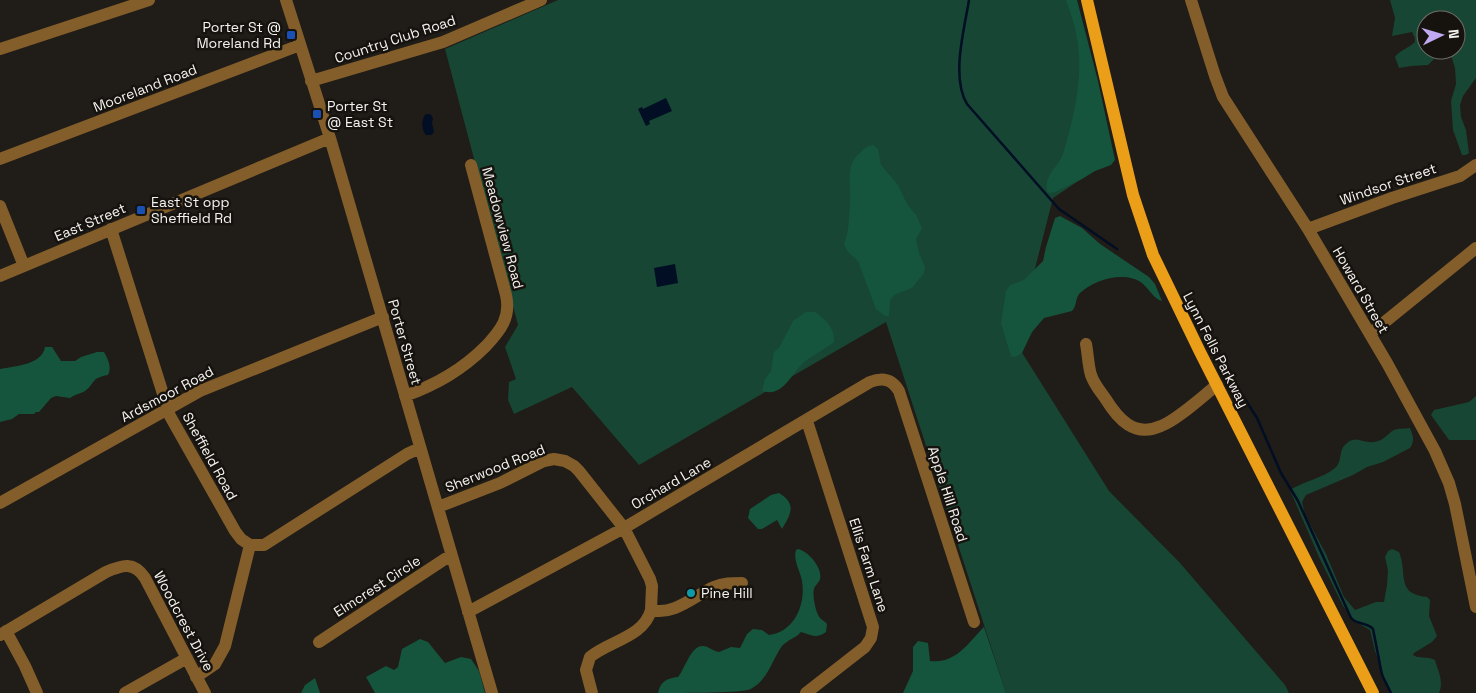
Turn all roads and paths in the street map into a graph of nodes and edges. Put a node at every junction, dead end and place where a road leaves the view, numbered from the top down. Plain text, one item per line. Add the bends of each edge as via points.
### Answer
1 (150, 0) edge
2 (287, 0) edge
3 (541, 0) edge
4 (1087, 0) edge
5 (1191, 0) edge
6 (300, 45) junction
7 (0, 49) edge
8 (312, 81) junction
9 (330, 138) junction
10 (0, 159) edge
11 (1476, 164) edge
12 (471, 165) dead end
13 (0, 206) edge
14 (111, 229) junction
15 (1308, 229) junction
16 (1476, 248) edge
17 (24, 266) junction
18 (0, 276) edge
19 (383, 317) junction
20 (1370, 334) junction
21 (1086, 344) dead end
22 (887, 380) joint
23 (1217, 385) junction
24 (405, 396) junction
25 (168, 409) junction
26 (807, 420) junction
27 (420, 448) junction
28 (0, 503) edge
29 (438, 507) junction
30 (624, 528) junction
31 (250, 545) junction
32 (452, 555) junction
33 (742, 583) dead end
34 (1476, 607) edge
35 (651, 610) junction
36 (468, 612) junction
37 (974, 622) dead end
38 (3, 633) edge
39 (318, 642) dead end
40 (187, 658) junction
41 (196, 677) junction
42 (38, 693) edge
43 (125, 693) edge
44 (205, 693) edge
45 (492, 693) edge
46 (592, 693) edge
47 (806, 693) edge
48 (1373, 693) edge

1 - 7 street
2 - 6 street, Porter Street
3 - 8 street, Country Club Road via 443,42
4 - 23 main road, Lynn Fells Parkway via 1140,219 1163,276
5 - 15 street, Howard Street via 1223,97
6 - 8 street, Porter Street
6 - 10 street, Mooreland Road
8 - 9 street, Porter Street
9 - 14 street, East Street
9 - 19 street, Porter Street
11 - 15 street, Windsor Street via 1462,176
12 - 24 street, Meadowview Road via 506,295 507,315 501,330 466,365
13 - 17 street
14 - 17 street, East Street
14 - 25 street, Sheffield Road
15 - 20 street, Howard Street
16 - 20 street
17 - 18 street, East Street
19 - 24 street, Porter Street
19 - 25 street, Ardsmoor Road via 216,384
20 - 34 street, Howard Street via 1420,422 1449,483
21 - 23 street via 1094,381 1117,416 1134,428 1150,429 1165,424
22 - 26 street, Orchard Lane via 870,382
22 - 37 street, Apple Hill Road via 894,383 899,391
23 - 48 main road, Lynn Fells Parkway
24 - 27 street, Porter Street
25 - 28 street, Ardsmoor Road
25 - 31 street, Sheffield Road via 235,531
26 - 30 street, Orchard Lane
26 - 47 street, Ellis Farm Lane via 873,627 865,647
27 - 29 street, Porter Street
27 - 31 street via 264,545
29 - 30 street, Sherwood Road via 500,483 544,461 558,459 577,468
29 - 32 street, Porter Street
30 - 35 street, Sherwood Road via 650,579
30 - 36 street, Orchard Lane
31 - 41 street via 225,646 214,664
32 - 36 street, Porter Street
32 - 39 street, Elmcrest Circle
33 - 35 street via 717,586 670,610
35 - 46 street via 640,628 590,657 586,670
36 - 45 street, Porter Street
38 - 40 street, Woodcrest Drive via 106,572 132,566 145,578
38 - 42 street via 26,666
40 - 41 street, Woodcrest Drive
40 - 43 street
41 - 44 street, Woodcrest Drive

